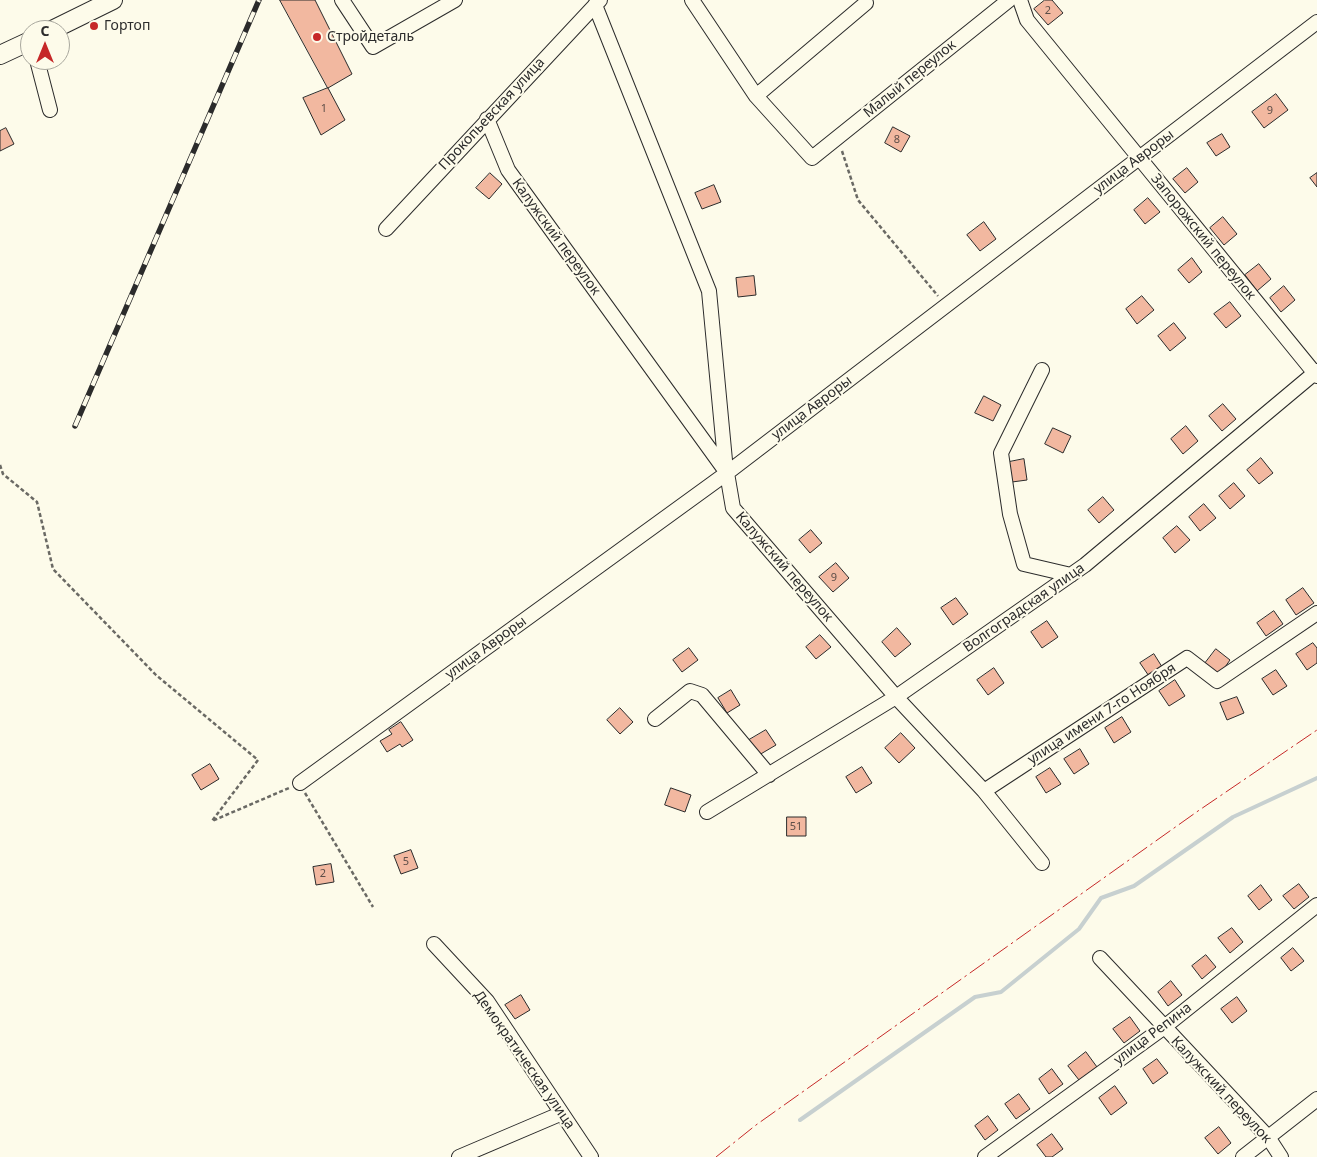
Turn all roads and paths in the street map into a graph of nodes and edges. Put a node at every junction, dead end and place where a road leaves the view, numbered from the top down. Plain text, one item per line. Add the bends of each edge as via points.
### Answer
1 (113, 0) edge
2 (342, 0) edge
3 (455, 0) edge
4 (692, 0) edge
5 (1009, 0) edge
6 (1020, 0) edge
7 (598, 2) edge
8 (866, 3) dead end
9 (70, 21) edge
10 (1317, 22) edge
11 (20, 46) edge
12 (0, 55) edge
13 (40, 70) edge
14 (756, 96) junction
15 (50, 110) dead end
16 (487, 119) junction
17 (838, 137) junction
18 (1139, 159) junction
19 (386, 229) dead end
20 (946, 306) junction
21 (1042, 370) dead end
22 (1316, 373) edge
23 (0, 465) edge
24 (726, 472) junction
25 (1071, 575) junction
26 (1317, 613) edge
27 (896, 697) junction
28 (655, 719) dead end
29 (769, 775) junction
30 (300, 783) junction
31 (984, 791) junction
32 (707, 812) dead end
33 (1042, 863) dead end
34 (1317, 905) edge
35 (373, 908) dead end
36 (434, 944) dead end
37 (1100, 958) dead end
38 (1163, 1028) junction
39 (1317, 1099) edge
40 (560, 1114) junction
41 (1268, 1138) junction
42 (459, 1157) edge
43 (591, 1157) edge
44 (985, 1157) edge
45 (1243, 1157) edge
46 (1281, 1157) edge

1 - 9 main road
2 - 3 street via 373,47
4 - 14 street
5 - 17 street, Малый переулок
6 - 18 street, Запорожский переулок via 1027,20
7 - 16 street, Прокопьевская улица
7 - 24 street via 709,291
8 - 14 street
10 - 18 street, улица Авроры
11 - 12 main road
13 - 15 street
14 - 17 street, Малый переулок via 812,158
16 - 19 street, Прокопьевская улица
16 - 24 street, Калужский переулок via 508,170
17 - 20 path via 858,200
18 - 20 street, улица Авроры
18 - 22 street, Запорожский переулок
20 - 24 street, улица Авроры
21 - 25 street via 1001,453 1010,514 1024,564
22 - 25 street, Волгоградская улица
23 - 30 path via 3,474 37,502 53,569 156,675 258,760 212,820
24 - 27 street, Калужский переулок via 733,508
24 - 30 street, улица Авроры
25 - 27 street, Волгоградская улица
26 - 31 street, улица имени 7-го Ноября via 1217,680 1187,658
27 - 29 street, Волгоградская улица
27 - 31 street, Калужский переулок
28 - 29 street via 690,691 702,695
29 - 32 street, Волгоградская улица
30 - 35 path
31 - 33 street, Калужский переулок
34 - 38 street, улица Репина
36 - 40 street, Демократическая улица via 487,1001
37 - 38 street, Калужский переулок
38 - 41 street, Калужский переулок
38 - 44 street, улица Репина
39 - 41 street
40 - 42 street
40 - 43 street, Демократическая улица
41 - 45 street
41 - 46 street, Калужский переулок

